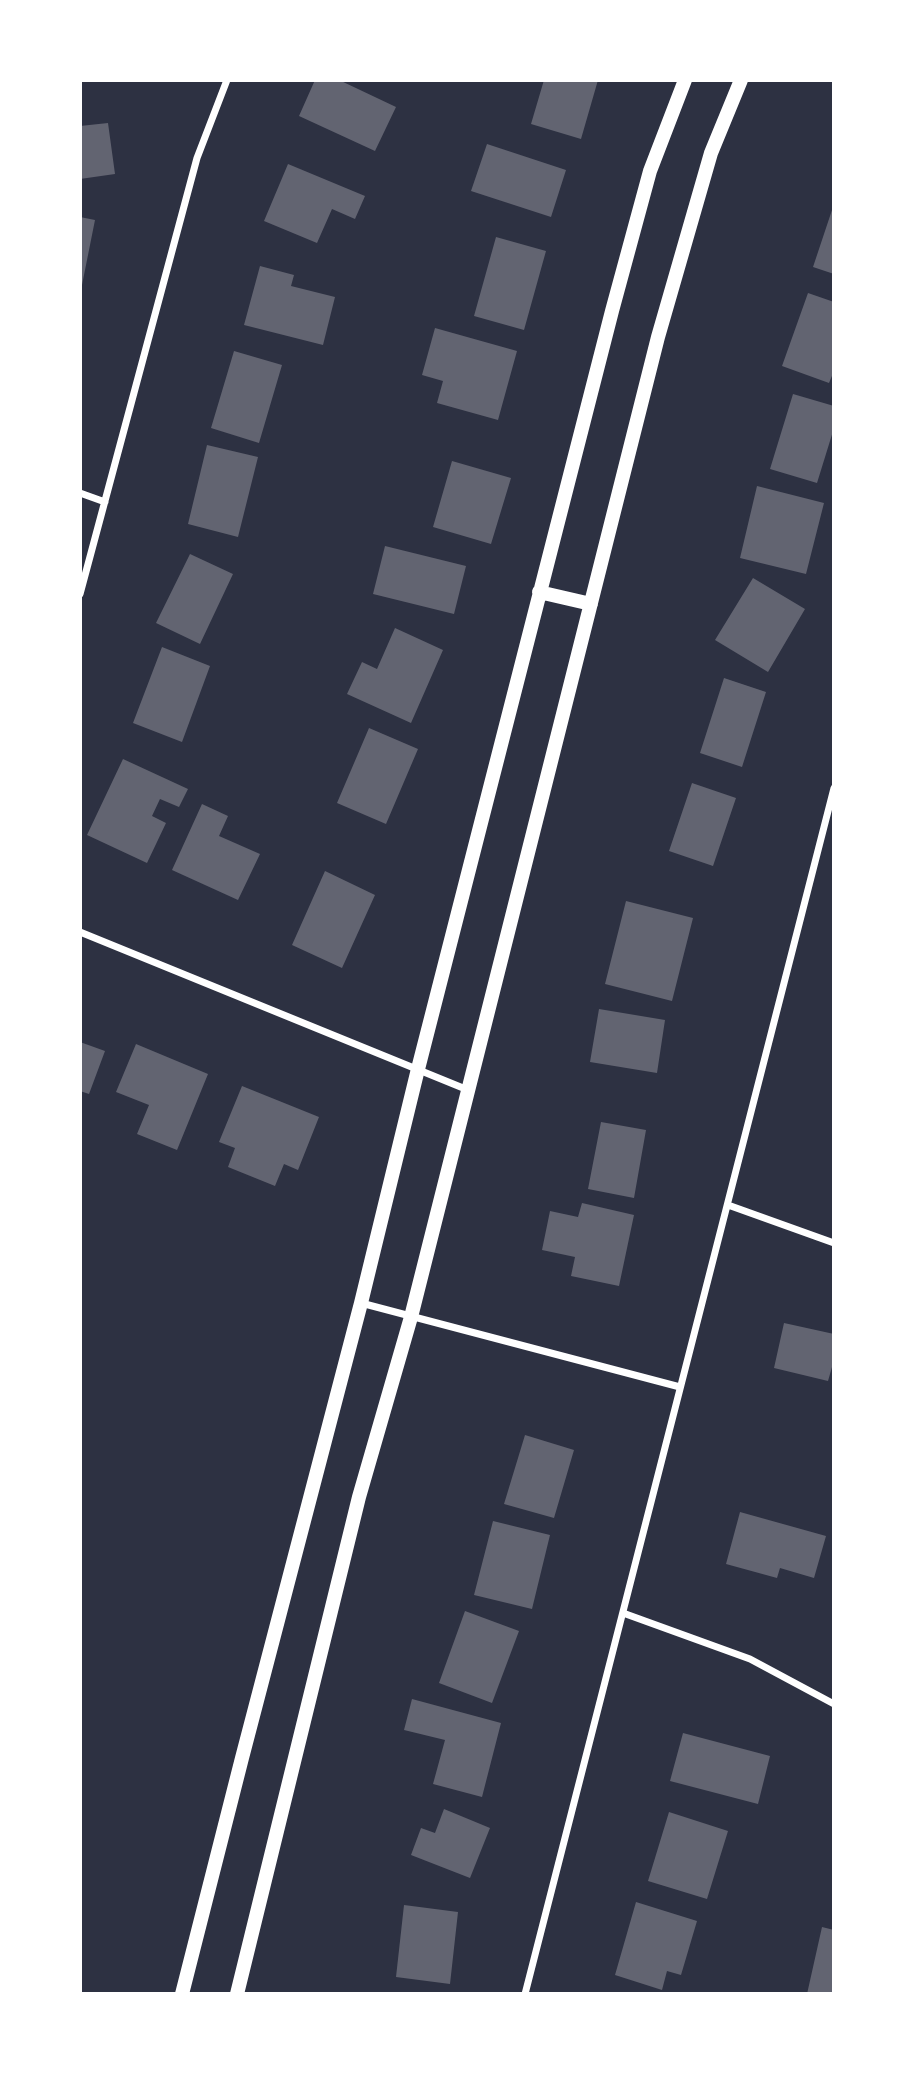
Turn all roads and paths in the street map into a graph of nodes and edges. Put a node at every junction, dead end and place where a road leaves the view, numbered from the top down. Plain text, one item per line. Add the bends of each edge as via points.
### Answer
1 (227, 80) edge
2 (685, 80) edge
3 (741, 80) edge
4 (80, 493) edge
5 (105, 502) junction
6 (539, 592) junction
7 (80, 594) edge
8 (590, 604) junction
9 (834, 788) edge
10 (80, 932) edge
11 (418, 1069) junction
12 (468, 1090) junction
13 (728, 1205) junction
14 (834, 1243) edge
15 (361, 1303) junction
16 (411, 1317) junction
17 (680, 1387) junction
18 (623, 1613) junction
19 (834, 1704) edge
20 (183, 1993) edge
21 (237, 1993) edge
22 (526, 1993) edge

1 - 5 street via 197,158
2 - 6 main road via 650,171
3 - 8 main road via 711,153 657,337
4 - 5 street
5 - 7 street
6 - 8 main road
6 - 11 main road
8 - 12 main road
9 - 13 street
10 - 11 street
11 - 12 street
11 - 15 main road
12 - 16 main road
13 - 14 street
13 - 17 street
15 - 16 street
15 - 20 main road
16 - 17 street
16 - 21 main road via 359,1497
17 - 18 street
18 - 19 street via 750,1659
18 - 22 street

